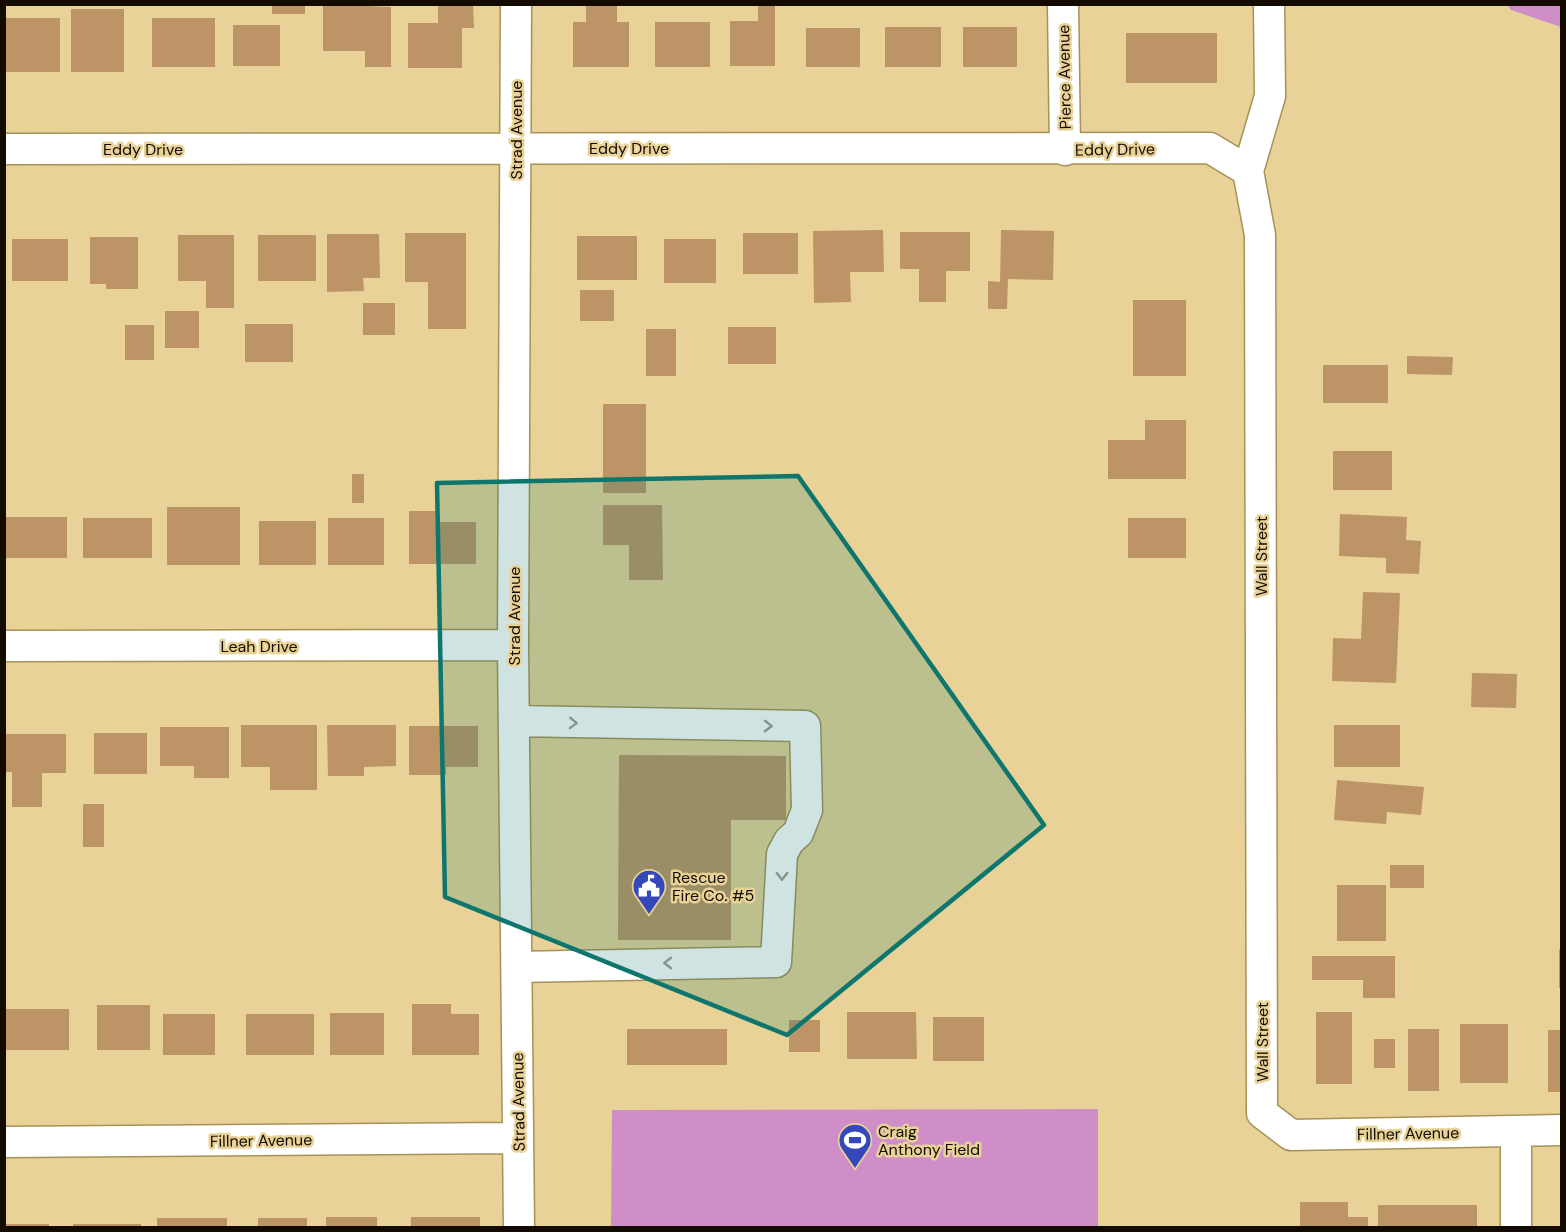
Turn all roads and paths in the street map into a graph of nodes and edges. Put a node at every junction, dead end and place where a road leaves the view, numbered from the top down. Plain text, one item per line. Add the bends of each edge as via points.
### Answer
1 (516, 4) edge
2 (1064, 4) edge
3 (1269, 4) edge
4 (516, 148) junction
5 (4, 149) edge
6 (1065, 150) junction
7 (1248, 171) junction
8 (513, 645) junction
9 (4, 646) edge
10 (514, 721) junction
11 (517, 967) junction
12 (1262, 1113) joint
13 (1562, 1130) edge
14 (1516, 1131) junction
15 (518, 1138) junction
16 (4, 1143) edge
17 (519, 1227) edge
18 (1516, 1227) edge

1 - 4 street, Strad Avenue
2 - 6 street, Pierce Avenue
3 - 7 street, Wall Street via 1270,96
4 - 5 street, Eddy Drive
4 - 6 street, Eddy Drive
4 - 8 street, Strad Avenue
6 - 7 street, Eddy Drive via 1210,148
7 - 12 street, Wall Street via 1260,236
8 - 9 street, Leah Drive
8 - 10 street, Strad Avenue
10 - 11 street, Strad Avenue
10 -> 11 street via 806,726 807,797 804,821 782,854 776,962
11 - 15 street, Strad Avenue
12 - 14 street, Fillner Avenue via 1291,1135
13 - 14 street, Fillner Avenue
14 - 18 street
15 - 16 street, Fillner Avenue
15 - 17 street, Strad Avenue

